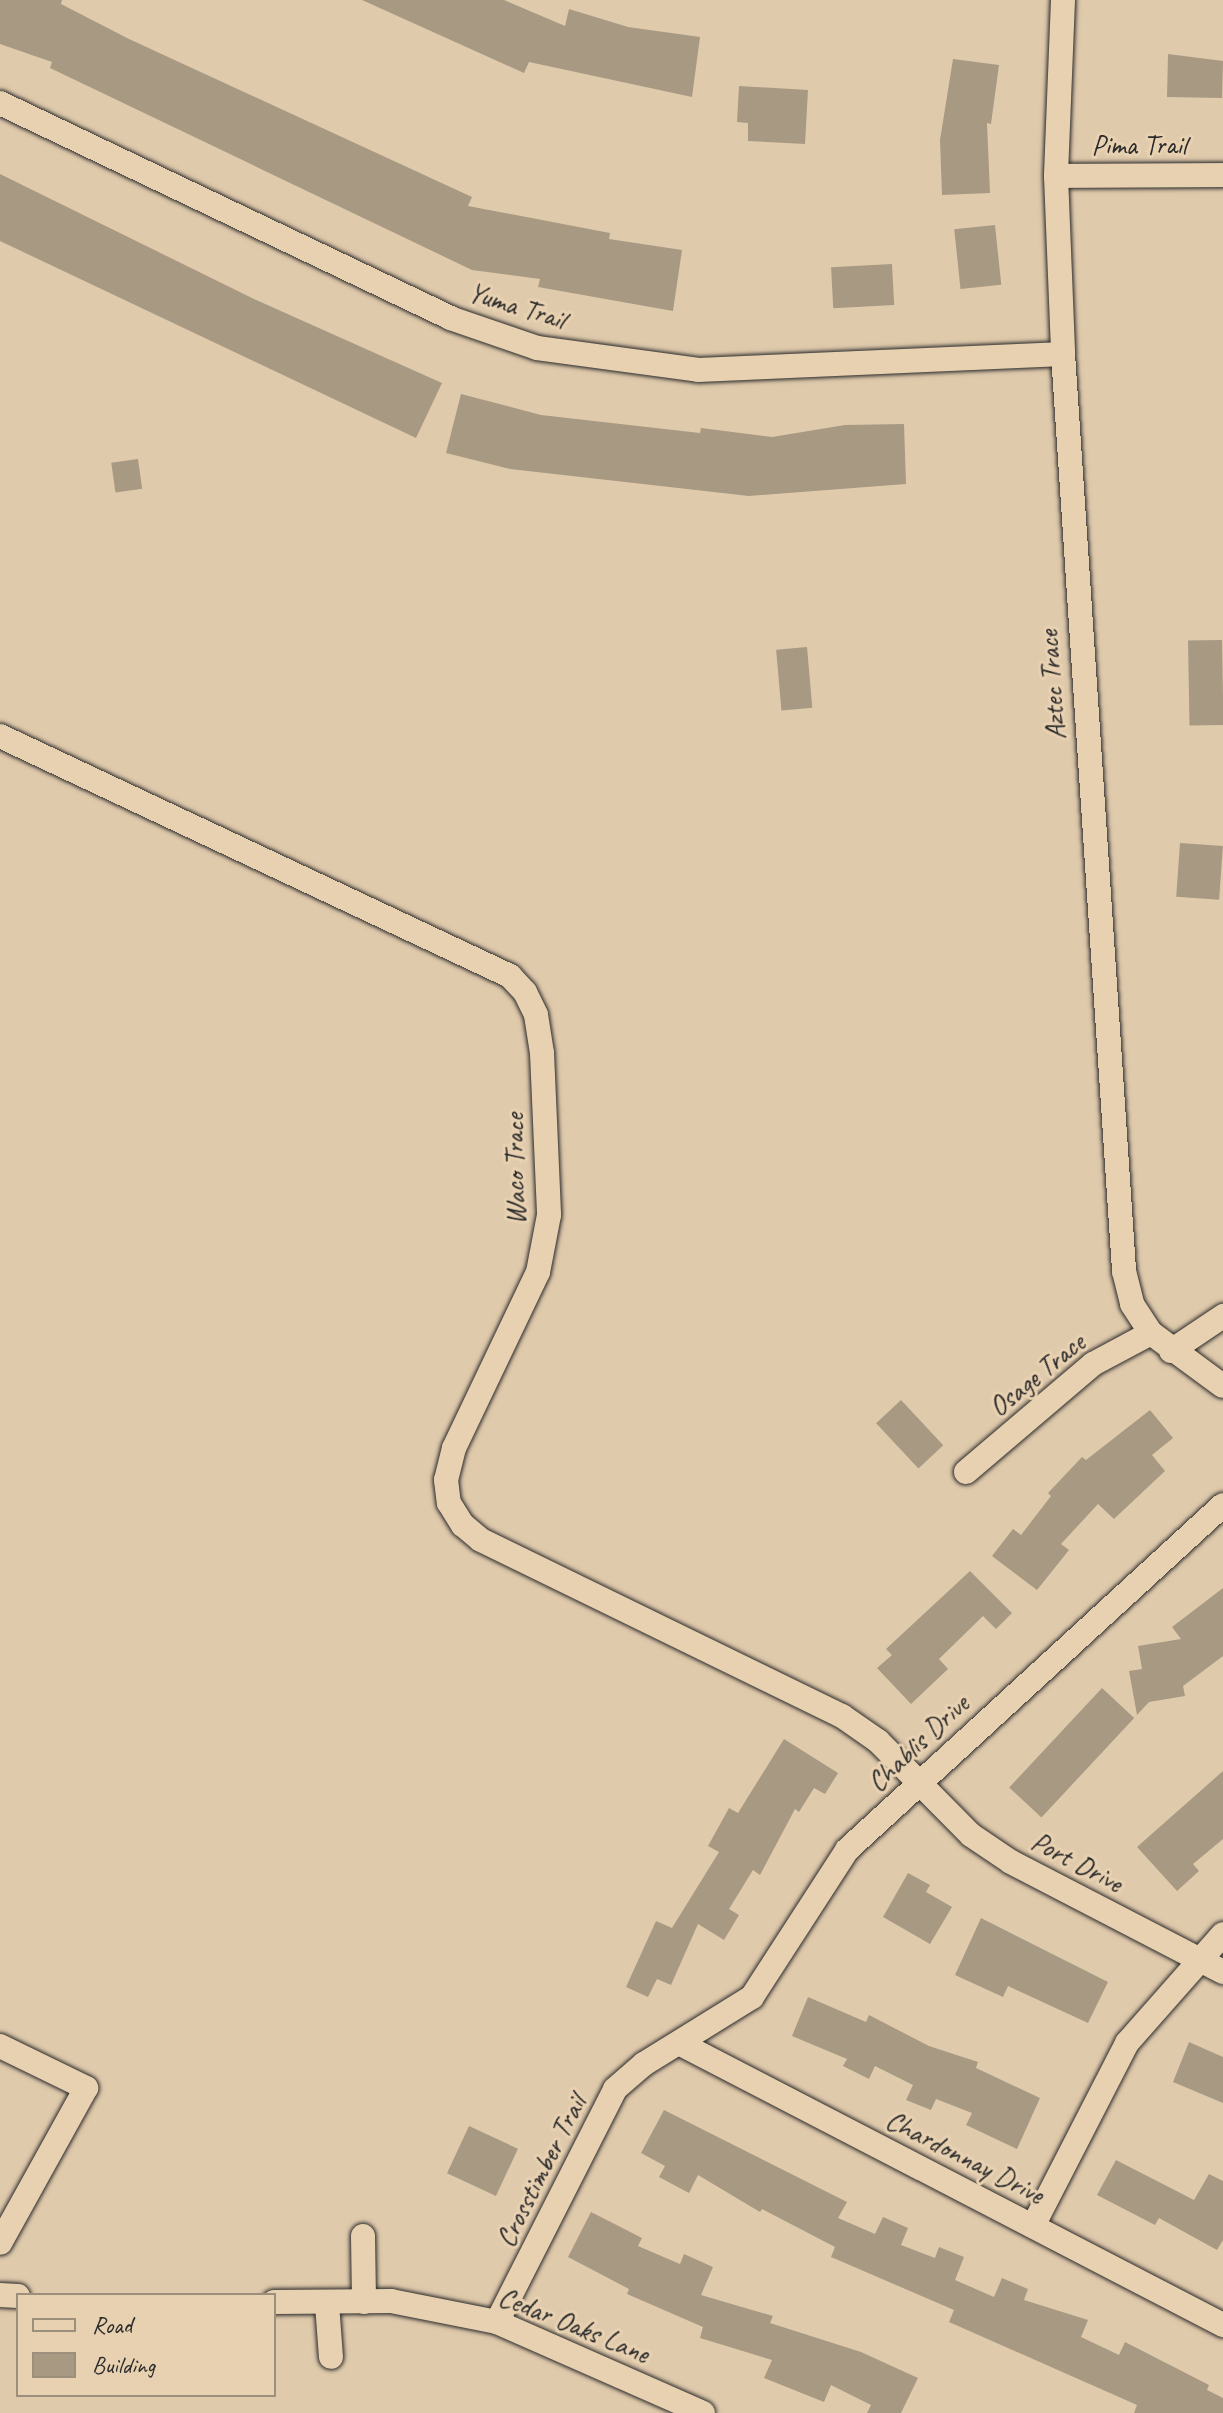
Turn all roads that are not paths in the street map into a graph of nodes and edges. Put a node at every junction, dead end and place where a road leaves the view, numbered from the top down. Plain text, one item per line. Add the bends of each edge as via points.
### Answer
1 (1063, 0) edge
2 (0, 103) edge
3 (1223, 175) edge
4 (1056, 176) junction
5 (1063, 354) junction
6 (0, 736) edge
7 (1223, 1316) edge
8 (1151, 1333) junction
9 (1171, 1351) junction
10 (1223, 1386) edge
11 (966, 1472) dead end
12 (1223, 1505) edge
13 (918, 1783) junction
14 (1223, 1934) edge
15 (1197, 1959) junction
16 (1223, 1972) edge
17 (679, 2043) junction
18 (0, 2046) edge
19 (615, 2089) joint
20 (1033, 2226) junction
21 (363, 2236) dead end
22 (0, 2243) edge
23 (276, 2302) edge
24 (364, 2302) junction
25 (327, 2304) junction
26 (497, 2322) junction
27 (1223, 2325) edge
28 (331, 2357) dead end
29 (662, 2404) edge
30 (703, 2413) edge

1 - 4 street, Aztec Trace
2 - 5 street, Yuma Trail via 450,318 537,348 699,370
3 - 4 street, Pima Trail
4 - 5 street, Aztec Trace
5 - 8 street, Aztec Trace via 1124,1271 1132,1304
6 - 13 street, Waco Trace via 510,976 525,992 536,1015 542,1053 546,1242 538,1272 454,1448 446,1480 449,1503 481,1540 842,1716 878,1741
7 - 9 street
8 - 9 street, Aztec Trace
8 - 11 street, Osage Trace via 1093,1364
9 - 10 street, Aztec Trace
12 - 13 street, Chablis Drive
13 - 15 street, Port Drive via 971,1835 1011,1862
13 - 17 street, Chablis Drive via 847,1850 752,1997
14 - 15 street
15 - 16 street, Port Drive
15 - 20 street via 1127,2043
17 - 19 street, Chablis Drive
17 - 20 street, Chardonnay Drive
18 - 22 street via 86,2088
19 - 26 street, Crosstimber Trail
20 - 27 street, Chardonnay Drive
21 - 24 street
23 - 25 street, Cedar Oaks Lane
24 - 25 street, Cedar Oaks Lane
24 - 26 street, Cedar Oaks Lane via 391,2301
25 - 28 street
26 - 29 street, Cedar Oaks Lane
29 - 30 street, Cedar Oaks Lane

